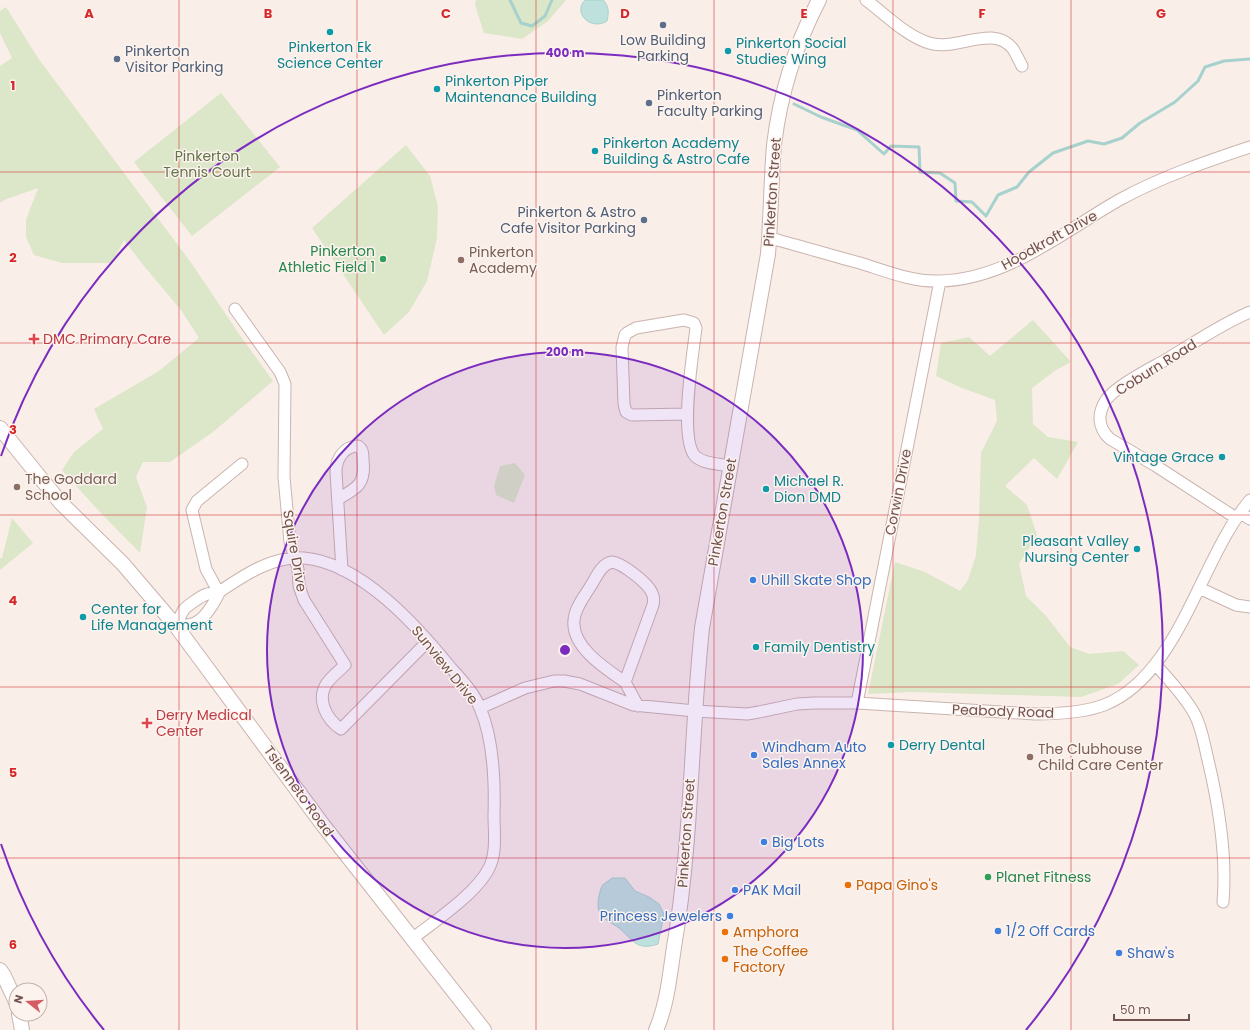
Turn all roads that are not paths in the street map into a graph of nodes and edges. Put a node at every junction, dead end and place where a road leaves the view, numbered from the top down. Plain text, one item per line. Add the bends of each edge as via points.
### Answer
1 (819, 0) edge
2 (866, 0) edge
3 (1022, 66) dead end
4 (1250, 147) edge
5 (770, 238) junction
6 (940, 281) junction
7 (235, 309) dead end
8 (1250, 312) edge
9 (687, 414) junction
10 (0, 428) edge
11 (242, 464) dead end
12 (730, 466) junction
13 (338, 499) dead end
14 (1250, 500) edge
15 (1238, 515) junction
16 (1250, 519) edge
17 (295, 558) junction
18 (342, 570) junction
19 (1199, 588) junction
20 (218, 593) junction
21 (1250, 607) edge
22 (176, 626) junction
23 (428, 641) junction
24 (1156, 665) junction
25 (625, 682) junction
26 (857, 703) junction
27 (638, 706) junction
28 (480, 708) junction
29 (695, 712) junction
30 (1224, 902) dead end
31 (412, 938) junction
32 (0, 970) edge
33 (8, 985) edge
34 (484, 1030) edge
35 (656, 1030) edge

1 - 5 street, Pinkerton Street via 798,48 780,113 773,164
2 - 3 street via 912,35 939,46 989,37 1004,41 1012,48
4 - 6 street, Hoodkroft Drive via 1202,162 1148,185 1006,265 977,276
5 - 6 street, Hoodkroft Drive via 903,276
5 - 12 street, Pinkerton Street
6 - 26 street, Corwin Drive
7 - 17 street, Squire Drive via 280,372 285,384 284,477 290,542
8 - 15 street, Coburn Road via 1228,322 1129,382 1106,400 1100,414 1101,428 1110,438
9 - 9 street via 696,328 694,323 684,320 636,328 627,333 622,347 626,412 632,415
9 - 12 street via 694,455 702,460
10 - 22 street, Tsienneto Road via 61,503 123,564
11 - 20 street via 197,501 192,510 206,569
12 - 29 street, Pinkerton Street via 702,628
13 - 18 street
14 - 15 street, Peabody Road
15 - 16 street, Coburn Road
15 - 19 street, Peabody Road
17 - 18 street, Sunview Drive via 320,562
17 - 20 street, Sunview Drive via 271,563
17 - 23 street, Squire Drive via 304,600 345,665 326,684 323,698 327,717 340,729
18 - 23 street, Sunview Drive via 359,579 392,604
19 - 21 street via 1236,605
19 - 24 street, Peabody Road via 1173,639
20 - 22 street, Sunview Drive via 203,596 183,610
20 - 22 street, Sunview Drive via 214,602 195,623
22 - 31 street, Tsienneto Road via 323,825
23 - 28 street, Sunview Drive via 466,685
24 - 26 street, Peabody Road via 1113,701 1098,707 1071,712 1034,714
24 - 30 street via 1187,703 1202,733 1222,838
25 - 25 street via 593,658 579,640 574,628 579,605 604,566 612,562 623,566 647,586 654,598
25 - 27 street
26 - 29 street, Peabody Road via 797,704 747,714
27 - 28 street, Peabody Road via 572,682 554,681 525,688
27 - 29 street, Peabody Road
28 - 31 street, Sunview Drive via 489,739 494,781 494,845 491,865 486,875 465,896
29 - 35 street, Pinkerton Street via 681,900 668,984
31 - 34 street, Tsienneto Road
32 - 33 street

